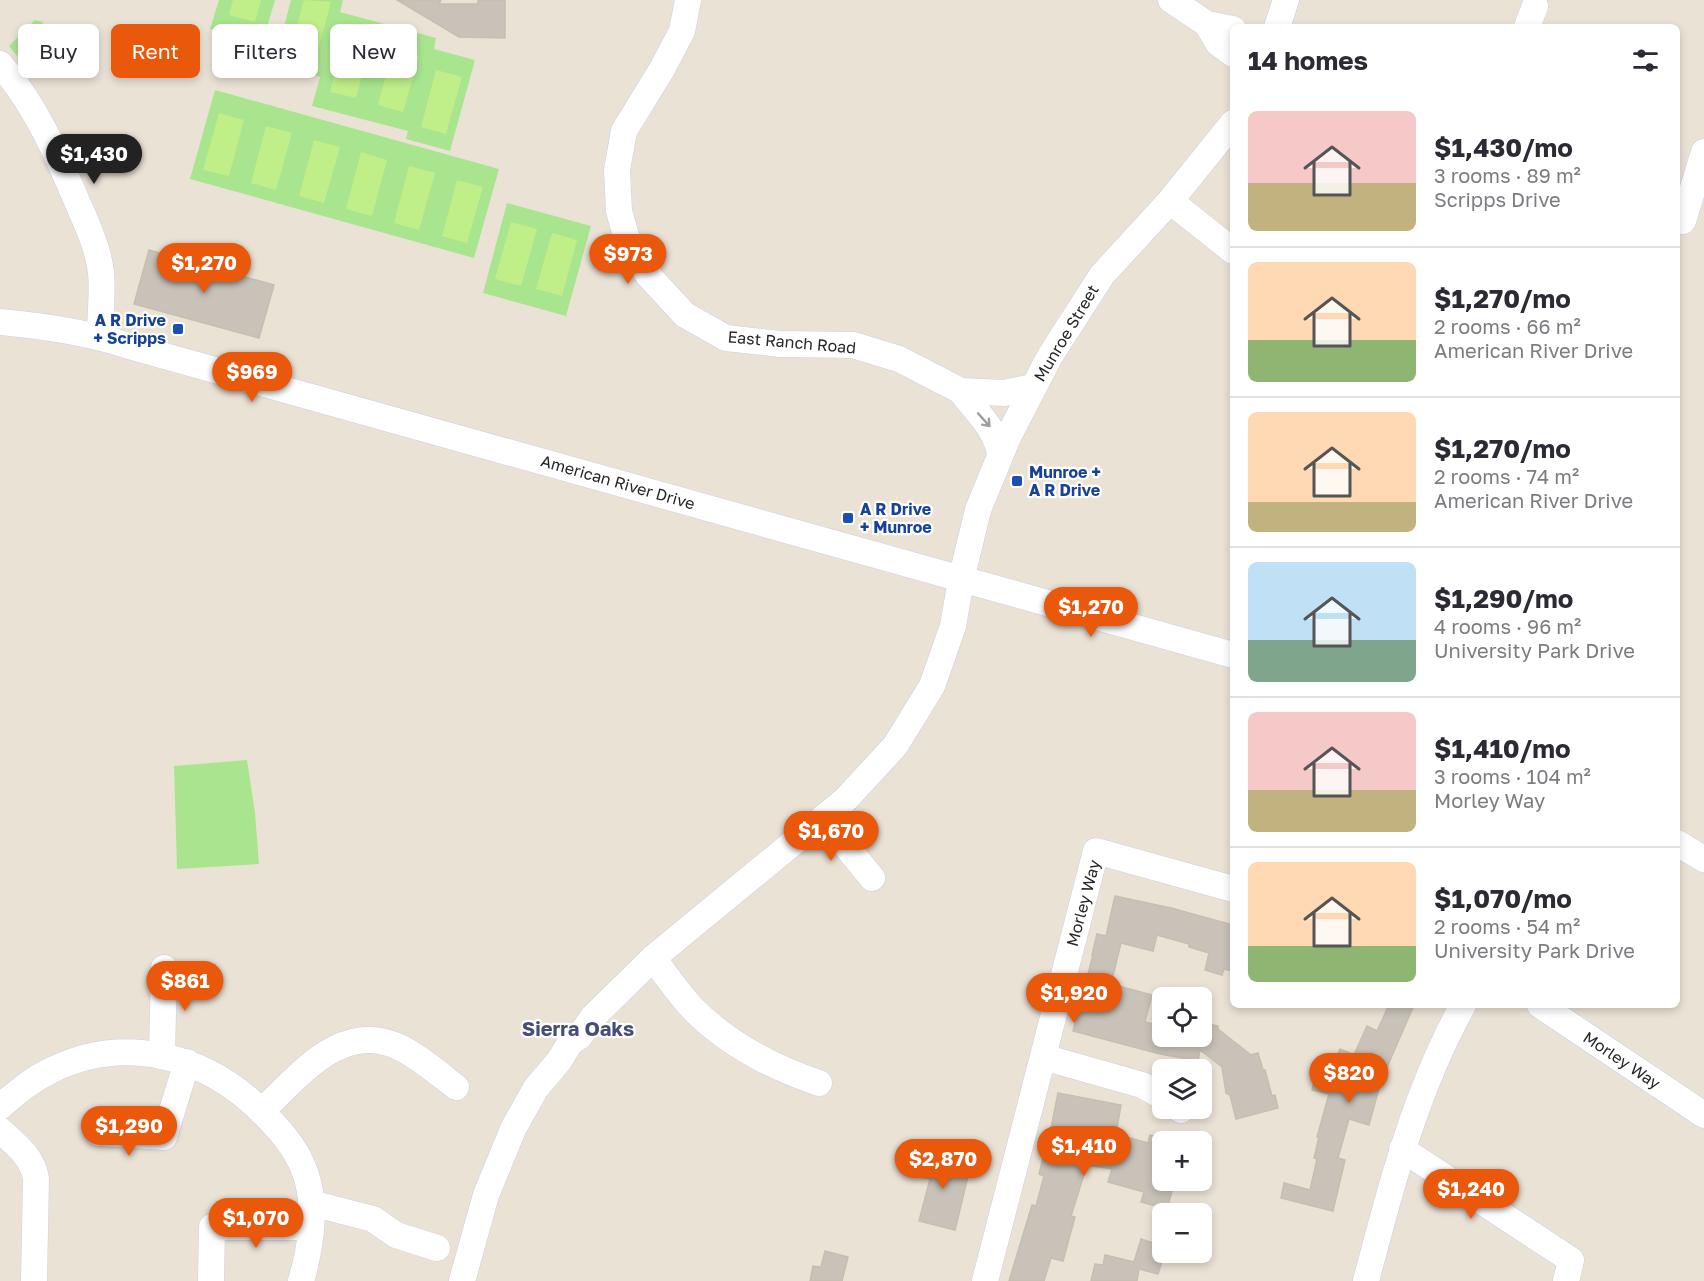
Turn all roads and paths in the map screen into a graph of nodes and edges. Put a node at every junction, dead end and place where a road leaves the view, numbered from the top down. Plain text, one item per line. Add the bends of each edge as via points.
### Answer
1 (688, 0) edge
2 (1171, 0) edge
3 (1206, 24) junction
4 (1230, 28) edge
5 (1230, 52) edge
6 (0, 64) edge
7 (1230, 127) edge
8 (1704, 152) edge
9 (1170, 201) junction
10 (1688, 222) edge
11 (1230, 248) edge
12 (0, 322) edge
13 (100, 336) junction
14 (1033, 387) junction
15 (961, 391) junction
16 (1000, 453) junction
17 (961, 580) junction
18 (1230, 654) edge
19 (824, 819) junction
20 (1680, 845) edge
21 (1704, 859) edge
22 (872, 878) dead end
23 (1230, 888) edge
24 (653, 958) junction
25 (164, 968) dead end
26 (1462, 1008) edge
27 (1544, 1008) edge
28 (162, 1056) junction
29 (1043, 1057) junction
30 (187, 1062) junction
31 (819, 1083) dead end
32 (456, 1087) dead end
33 (1152, 1091) edge
34 (0, 1107) edge
35 (262, 1111) junction
36 (1704, 1115) edge
37 (0, 1131) edge
38 (98, 1133) dead end
39 (1402, 1149) junction
40 (311, 1215) junction
41 (437, 1248) dead end
42 (34, 1281) edge
43 (212, 1281) edge
44 (302, 1281) edge
45 (462, 1281) edge
46 (985, 1281) edge
47 (1366, 1281) edge
48 (1566, 1281) edge

1 - 15 street, East Ranch Road via 682,31 624,131 617,170 619,211 629,246 648,275 685,315 726,338 780,344 853,345 899,359
2 - 3 street
3 - 4 street
3 - 5 street via 1218,43
6 - 13 street via 40,123 89,228 101,271
7 - 9 street, Munroe Street
8 - 10 street
9 - 11 street
9 - 14 street, Munroe Street via 1102,275
12 - 13 street, American River Drive
13 - 17 street, American River Drive
14 - 15 street, East Ranch Road via 1004,393
14 - 16 street, Munroe Street
15 -> 16 street, East Ranch Road via 991,428
16 - 17 street, Munroe Street via 978,510
17 - 18 street, American River Drive
17 - 19 street, Munroe Street via 953,626 932,686 895,746
19 - 22 street
19 - 24 street, Munroe Street
20 - 21 street
23 - 29 street, Morley Way via 1096,851
24 - 31 street via 713,1027 762,1060
24 - 45 street, Munroe Street via 593,1017 536,1088 514,1126 486,1195
25 - 28 street
26 - 39 street via 1437,1057
27 - 36 street, Morley Way
28 - 30 street
28 - 34 street via 134,1053 78,1060 24,1086
29 - 33 street
29 - 46 street, Morley Way
30 - 35 street via 223,1079
30 - 38 street via 164,1137
32 - 35 street via 401,1047 382,1041 349,1042 320,1056
35 - 40 street via 291,1144 303,1165
37 - 42 street via 28,1156 35,1168
39 - 47 street
39 - 48 street via 1571,1260
40 - 41 street via 374,1219 396,1235
40 - 43 street via 212,1227
40 - 44 street

